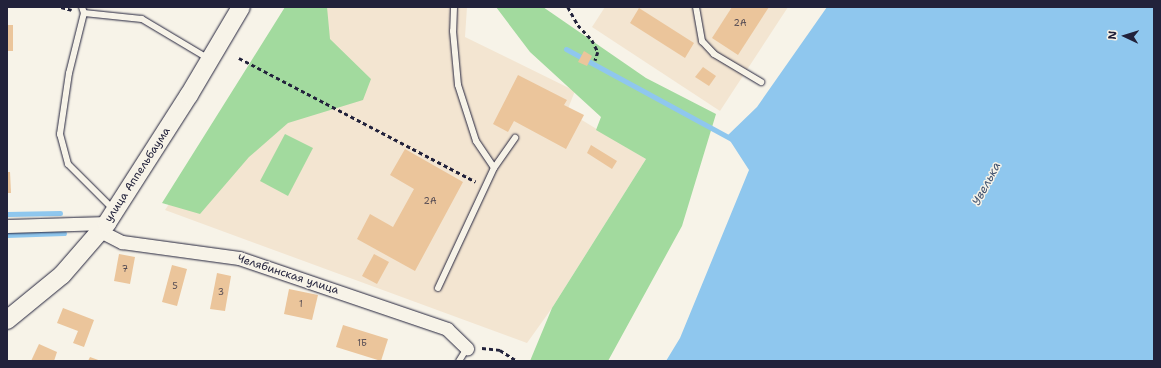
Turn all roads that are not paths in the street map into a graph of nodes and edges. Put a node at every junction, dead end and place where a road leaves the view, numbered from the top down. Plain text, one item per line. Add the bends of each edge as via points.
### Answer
1 (242, 7) edge
2 (454, 7) edge
3 (696, 7) edge
4 (83, 10) edge
5 (210, 60) junction
6 (761, 82) dead end
7 (515, 138) dead end
8 (494, 168) junction
9 (107, 221) junction
10 (7, 226) edge
11 (438, 288) dead end
12 (7, 320) edge
13 (467, 348) joint
14 (459, 361) edge

1 - 5 main road, улица Аппельбаума
2 - 8 lane via 453,31 458,85 476,141
3 - 6 lane via 702,41 714,54
4 - 5 lane via 142,19
4 - 9 lane via 69,73 60,134 68,164
5 - 9 main road, улица Аппельбаума
7 - 8 lane
8 - 11 lane via 487,188
9 - 10 street
9 - 12 main road, улица Аппельбаума via 62,275
9 - 13 street, Челябинская улица via 122,242 239,258 447,329
13 - 14 lane

